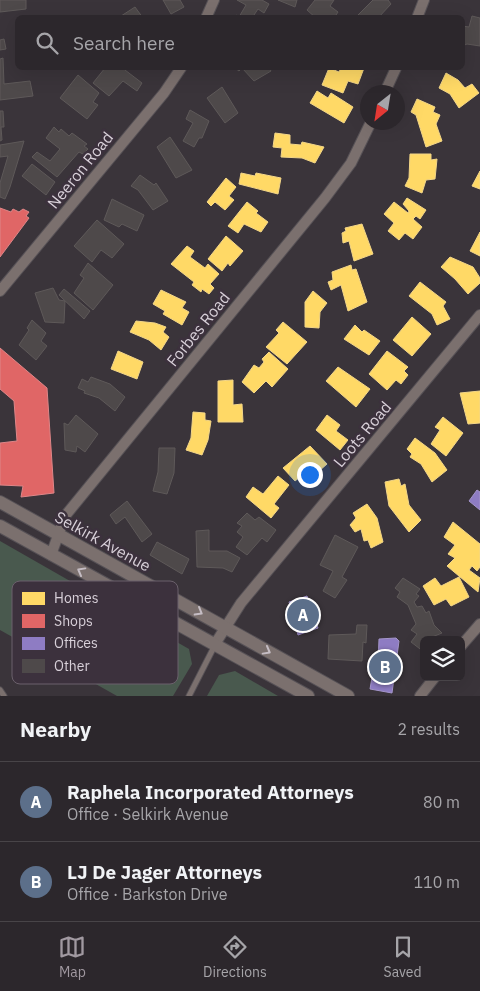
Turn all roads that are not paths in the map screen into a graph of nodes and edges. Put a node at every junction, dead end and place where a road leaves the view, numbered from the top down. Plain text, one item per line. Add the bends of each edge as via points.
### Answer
1 (214, 0) edge
2 (424, 0) edge
3 (207, 15) edge
4 (418, 15) edge
5 (180, 70) edge
6 (395, 70) edge
7 (388, 85) edge
8 (367, 130) edge
9 (0, 291) edge
10 (480, 316) edge
11 (0, 502) edge
12 (0, 526) edge
13 (58, 535) junction
14 (51, 555) junction
15 (99, 581) edge
16 (142, 581) edge
17 (178, 601) edge
18 (178, 624) edge
19 (480, 624) edge
20 (225, 627) junction
21 (465, 641) edge
22 (216, 644) junction
23 (433, 681) edge
24 (0, 690) edge
25 (4, 696) edge
26 (188, 696) edge
27 (308, 696) edge
28 (348, 696) edge
29 (420, 696) edge

1 - 3 street
2 - 4 street
5 - 9 street, Neeron Road
6 - 7 street
8 - 13 street, Forbes Road via 351,163 325,198 65,516
10 - 20 street, Loots Road via 241,603
11 - 13 street, Selkirk Avenue
12 - 14 street
13 - 14 street, Forbes Road
13 -> 16 street, Selkirk Avenue
15 -> 14 street
17 -> 20 street, Selkirk Avenue
22 -> 18 street
19 - 21 street
20 - 22 street, Loots Road
20 -> 28 street, Selkirk Avenue
22 - 26 lane
22 - 27 street
23 - 29 street
24 - 25 lane

